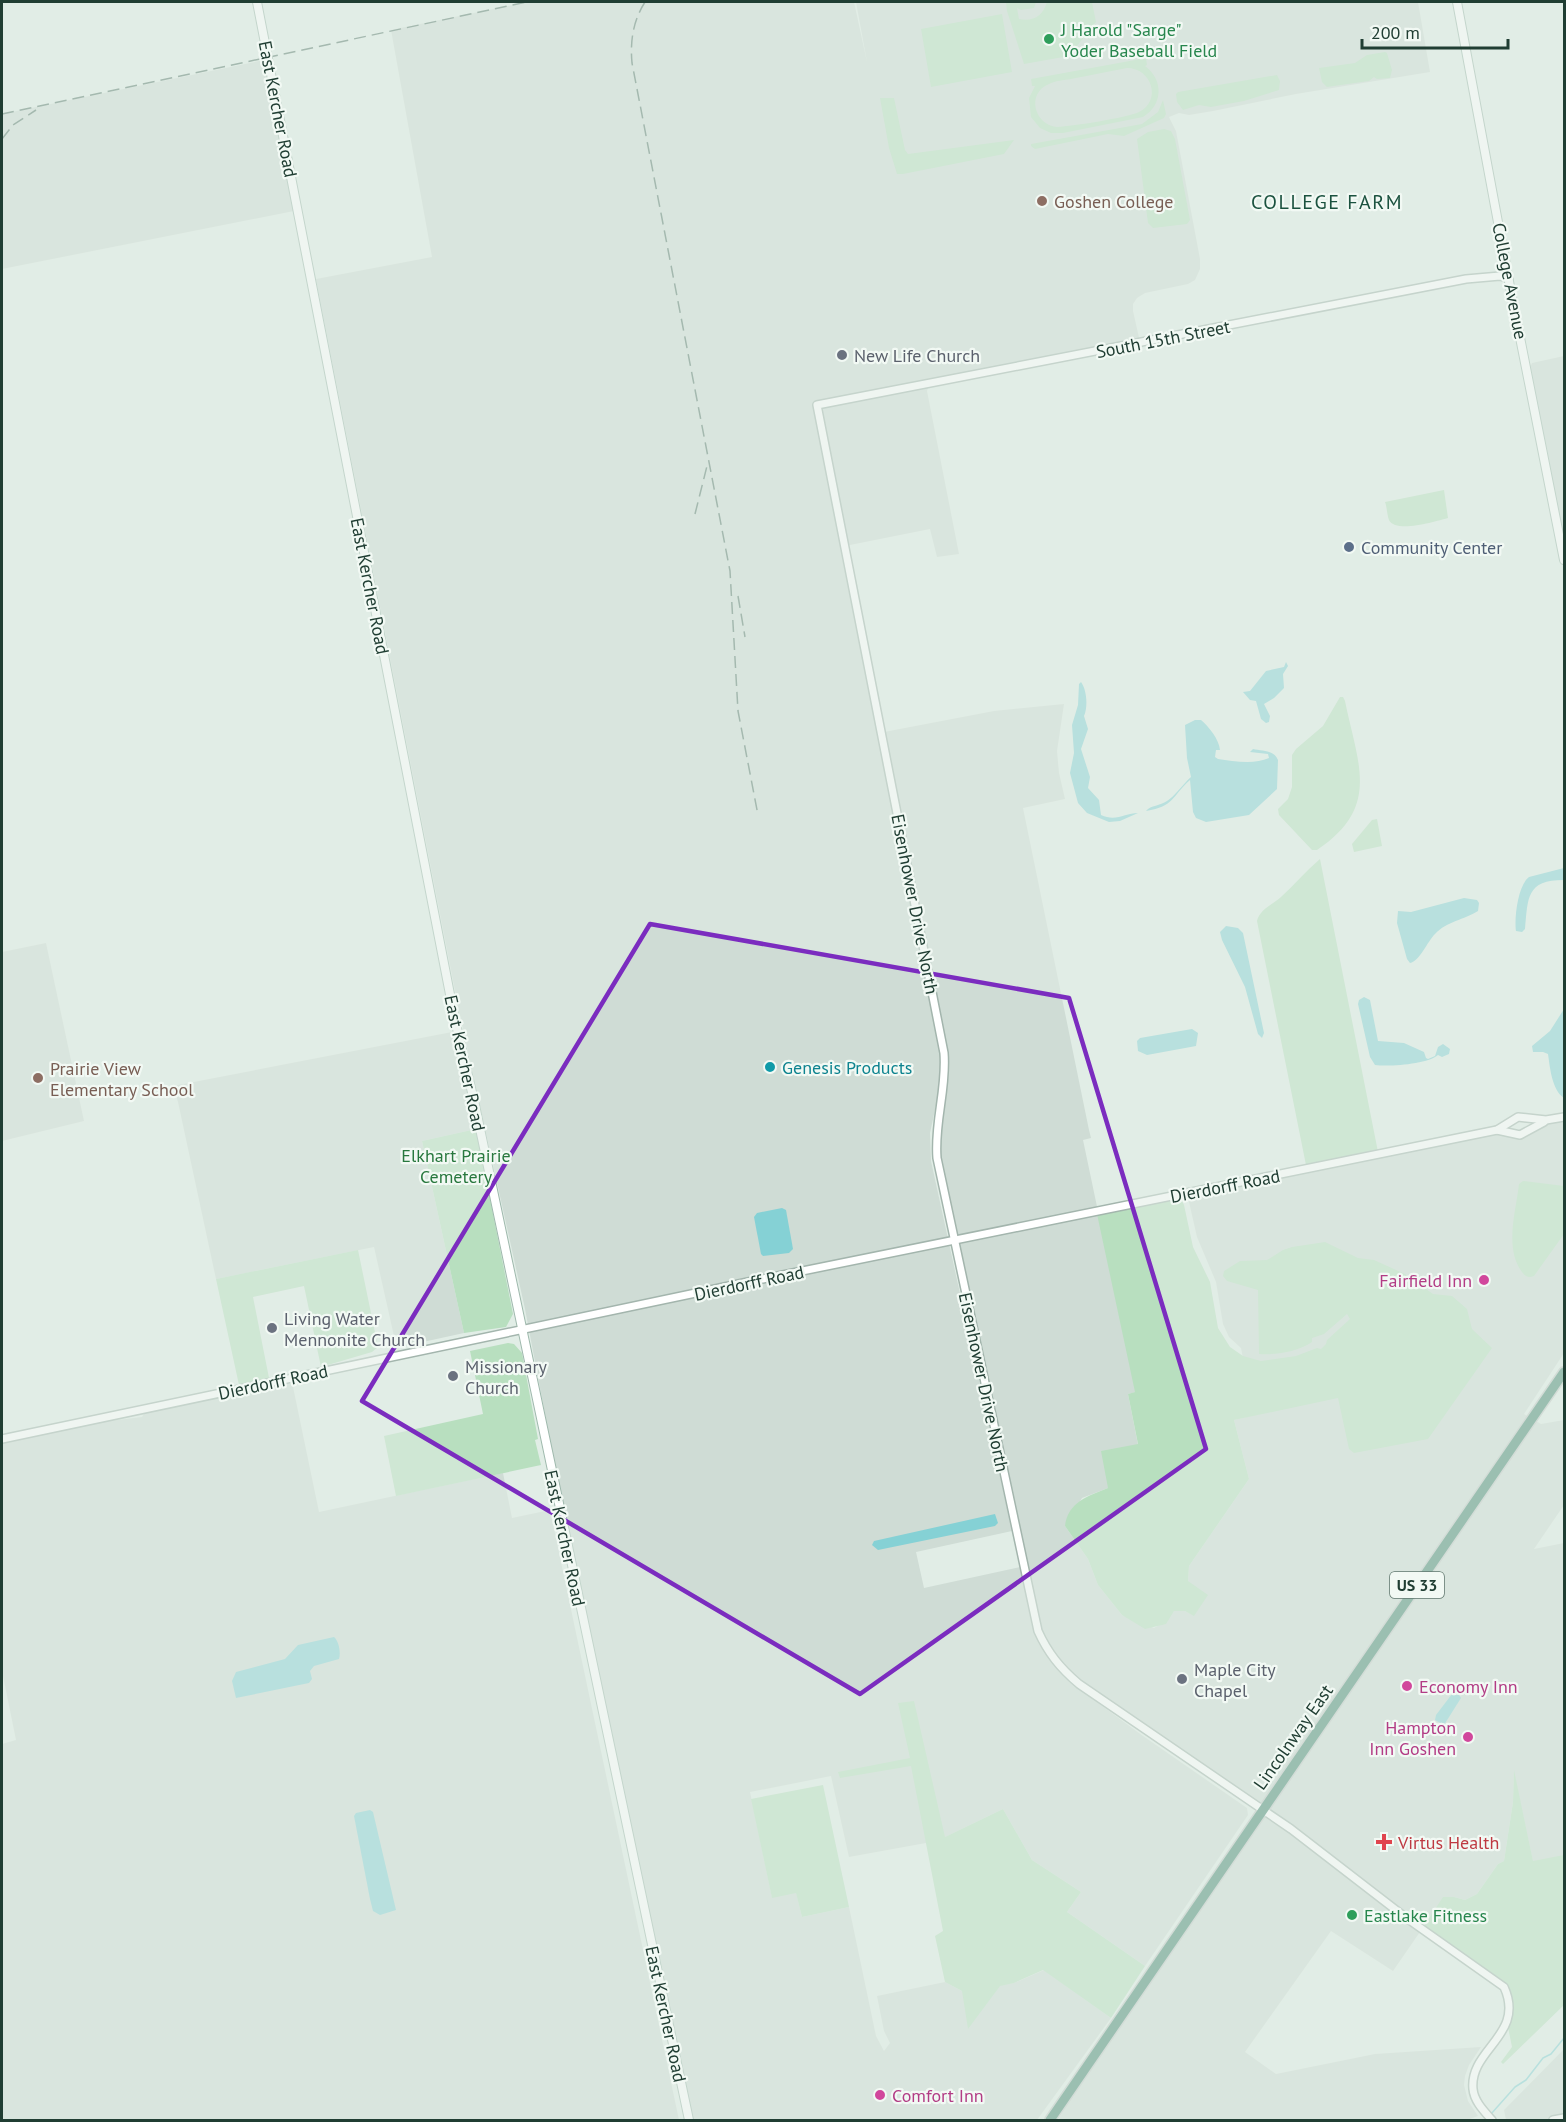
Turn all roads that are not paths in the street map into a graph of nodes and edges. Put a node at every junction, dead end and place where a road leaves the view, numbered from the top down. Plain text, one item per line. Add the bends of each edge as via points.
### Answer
1 (257, 2) edge
2 (1456, 2) edge
3 (1509, 279) junction
4 (817, 405) joint
5 (1564, 560) edge
6 (1564, 1117) edge
7 (1524, 1118) junction
8 (1546, 1120) junction
9 (1511, 1121) junction
10 (1497, 1130) junction
11 (1527, 1131) junction
12 (1513, 1133) junction
13 (954, 1241) junction
14 (522, 1330) junction
15 (1564, 1372) edge
16 (2, 1439) edge
17 (1263, 1810) junction
18 (1564, 2118) edge
19 (689, 2121) edge
20 (1050, 2121) edge
21 (1491, 2121) edge
22 (1553, 2121) edge

1 - 14 main road, East Kercher Road via 452,1008
2 - 3 main road, College Avenue
3 - 4 street, South 15th Street via 1466,279
3 - 5 main road, College Avenue
4 - 13 street, Eisenhower Drive North via 944,1053 945,1080 936,1144
6 - 8 street, Dierdorff Road
7 - 8 street, Dierdorff Road
7 - 9 street, Dierdorff Road
7 - 11 street via 1529,1125
8 - 11 street, Dierdorff Road
9 - 10 street, Dierdorff Road
9 - 12 street
10 - 12 street, Dierdorff Road
10 - 13 street, Dierdorff Road
11 - 12 street, Dierdorff Road
13 - 14 street, Dierdorff Road
13 - 17 street, Eisenhower Drive North via 1032,1606 1046,1647 1079,1684
14 - 16 street, Dierdorff Road
14 - 19 main road, East Kercher Road
15 - 17 highway, Lincolnway East / US 33
17 - 20 highway, Lincolnway East / US 33
17 - 21 street, Eisenhower Drive North via 1504,1987 1510,2010 1507,2022 1473,2076 1473,2089
18 - 22 street

